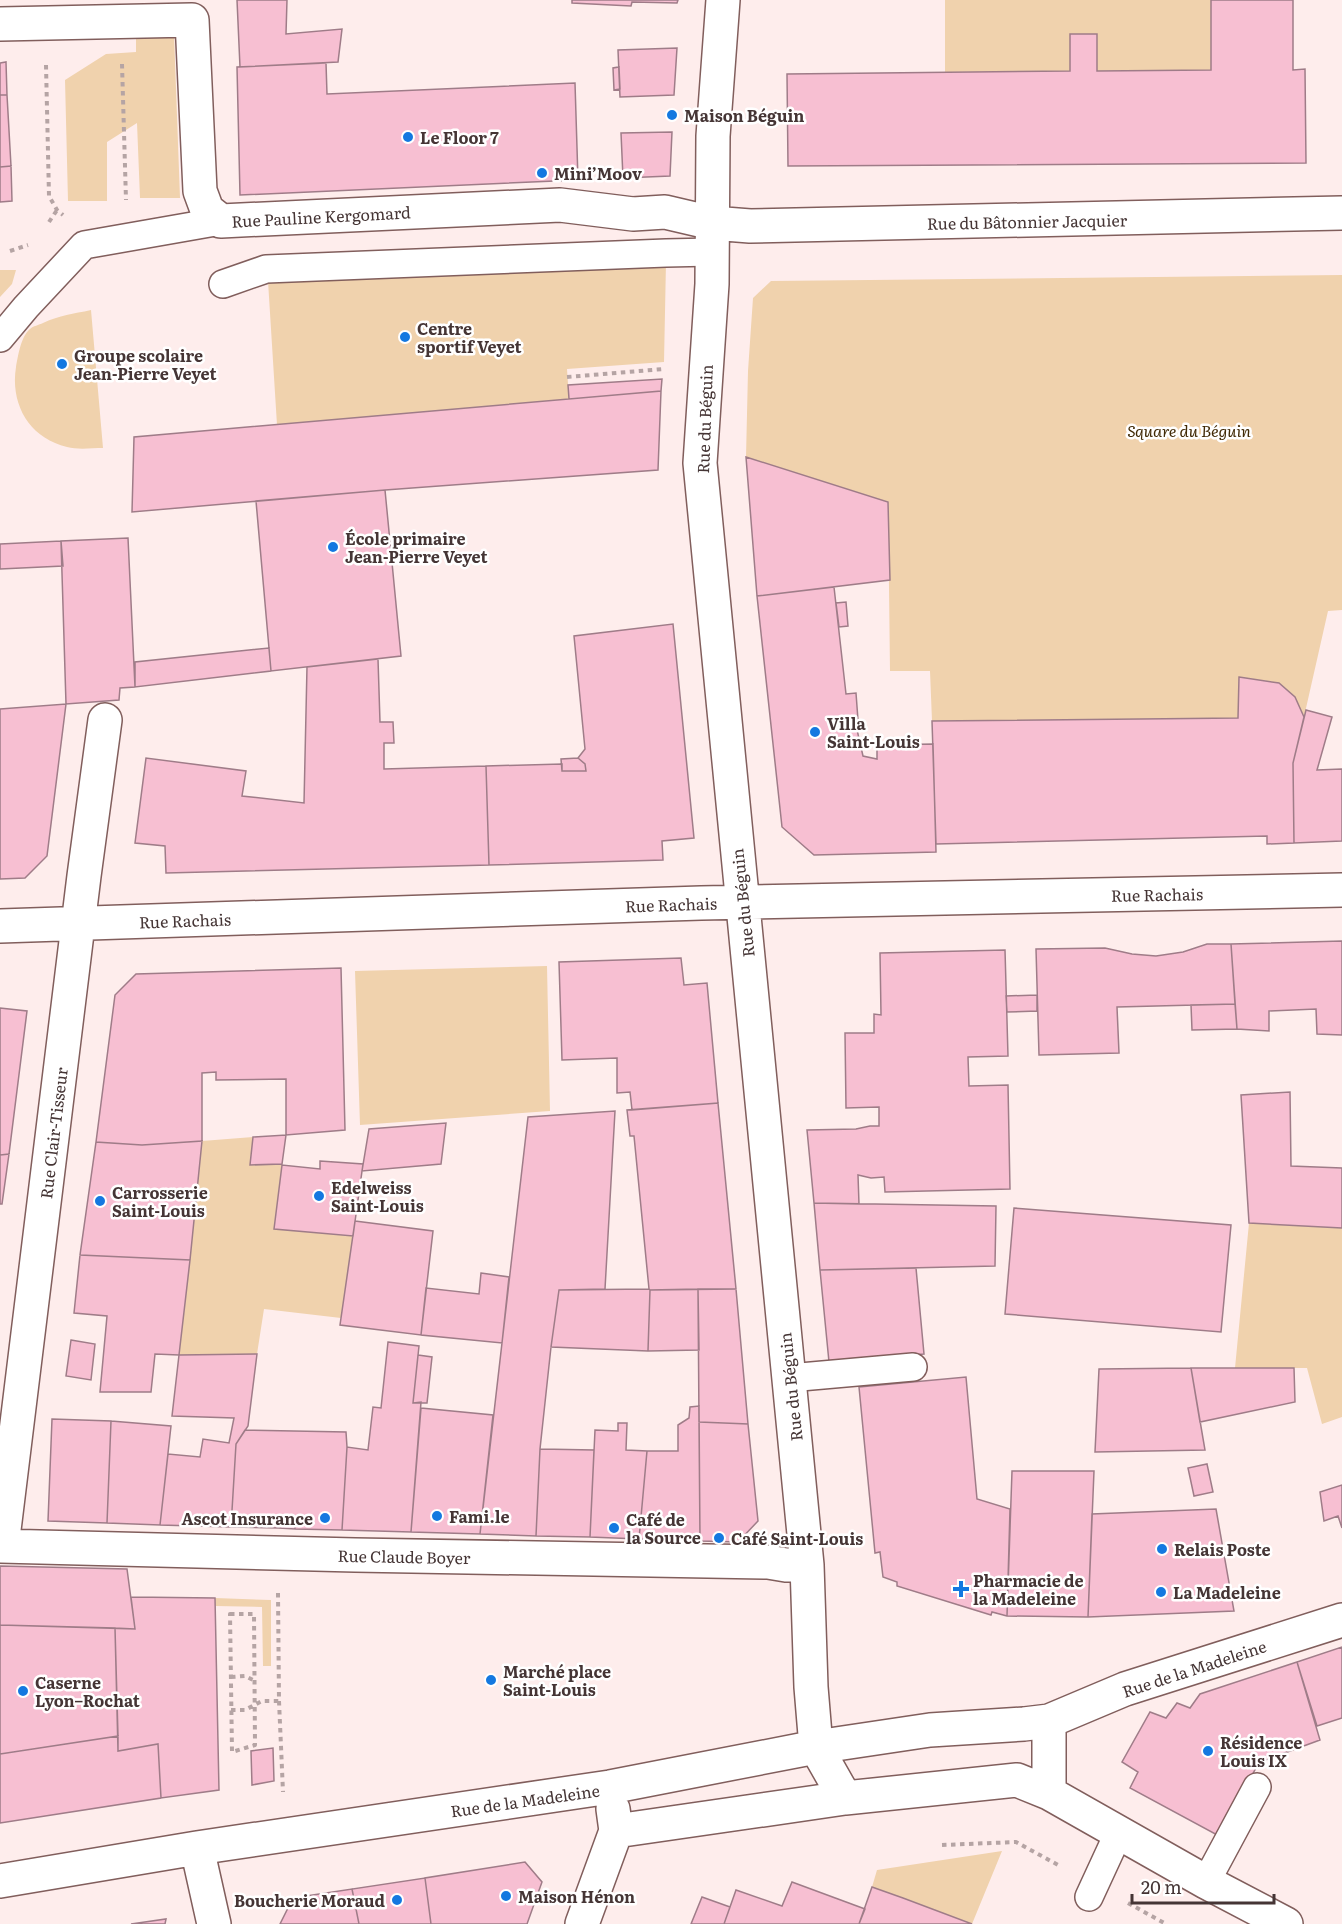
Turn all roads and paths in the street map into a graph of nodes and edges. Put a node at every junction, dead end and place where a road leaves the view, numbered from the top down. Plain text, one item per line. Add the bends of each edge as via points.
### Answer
1 (723, 0) edge
2 (103, 11) edge
3 (46, 22) junction
4 (0, 24) edge
5 (121, 59) dead end
6 (126, 206) dead end
7 (1342, 213) edge
8 (65, 216) dead end
9 (221, 221) junction
10 (712, 238) junction
11 (223, 284) dead end
12 (0, 338) edge
13 (668, 369) dead end
14 (567, 377) dead end
15 (105, 720) dead end
16 (1342, 890) edge
17 (742, 902) junction
18 (79, 923) junction
19 (0, 926) edge
20 (913, 1367) dead end
21 (789, 1378) junction
22 (1, 1546) edge
23 (807, 1565) junction
24 (278, 1589) dead end
25 (1342, 1620) edge
26 (231, 1677) junction
27 (255, 1681) junction
28 (279, 1701) junction
29 (254, 1705) junction
30 (231, 1710) junction
31 (1049, 1721) junction
32 (816, 1747) junction
33 (610, 1787) junction
34 (1257, 1788) dead end
35 (284, 1792) dead end
36 (1049, 1793) junction
37 (845, 1798) junction
38 (616, 1831) junction
39 (1119, 1832) junction
40 (197, 1848) junction
41 (0, 1881) edge
42 (1206, 1881) junction
43 (1089, 1897) dead end
44 (214, 1924) edge
45 (582, 1924) edge
46 (1286, 1924) edge

1 - 10 street, Rue du Béguin via 713,136
2 - 3 street, Rue Pauline Kergomard
2 - 9 street, Rue Pauline Kergomard via 192,20 200,191 207,210
3 - 4 street, Rue Pauline Kergomard
3 - 8 path via 49,196
5 - 6 path
7 - 10 street, Rue du Bâtonnier Jacquier via 750,226
9 - 10 street, Rue Pauline Kergomard via 560,205 633,214 665,212
9 - 12 lane via 84,245
10 - 11 lane via 266,268
10 - 17 street, Rue du Béguin via 700,463
13 - 14 path
15 - 18 street, Rue Clair-Tisseur
16 - 17 street, Rue Rachais
17 - 18 street, Rue Rachais
17 - 21 street, Rue du Béguin
18 - 19 street, Rue Rachais
18 - 22 street, Rue Clair-Tisseur
20 - 21 lane
21 - 23 street, Rue du Béguin
22 - 23 street, Rue Claude Boyer
23 - 32 street, Rue du Béguin
24 - 28 path
25 - 31 street, Rue de la Madeleine via 1125,1689
26 - 27 path via 244,1676
26 - 27 path via 230,1614 254,1614
26 - 30 path
27 - 29 path
28 - 29 path
28 - 35 path
29 - 30 path
29 - 30 path via 255,1744 232,1752
31 - 32 street, Rue de la Madeleine via 930,1730
31 - 36 street
32 - 33 street, Rue de la Madeleine
32 - 37 street, Rue du Béguin
33 - 38 street
33 - 40 street, Rue de la Madeleine
34 - 42 lane
36 - 37 street via 1017,1780
36 - 39 street
37 - 38 street
38 - 45 street
39 - 42 street
39 - 43 lane
40 - 41 street, Rue de la Madeleine
40 - 44 street
42 - 46 street

